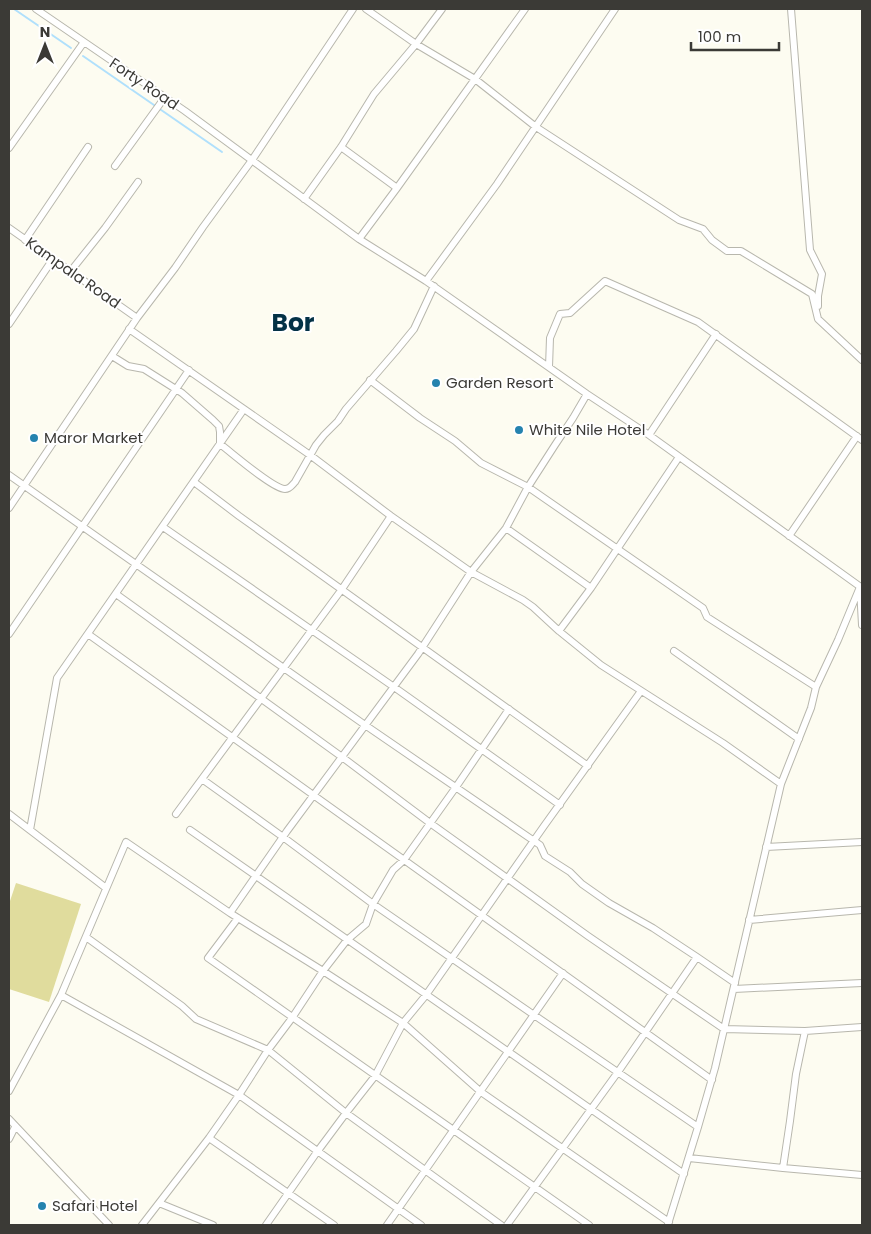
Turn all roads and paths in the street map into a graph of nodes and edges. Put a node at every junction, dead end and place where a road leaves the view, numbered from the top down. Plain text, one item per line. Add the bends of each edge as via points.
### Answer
1 (36, 9) edge
2 (353, 9) edge
3 (366, 9) edge
4 (442, 9) edge
5 (525, 9) edge
6 (615, 9) edge
7 (791, 9) edge
8 (84, 42) junction
9 (416, 44) junction
10 (475, 79) junction
11 (165, 98) junction
12 (536, 127) junction
13 (341, 147) junction
14 (9, 148) edge
15 (88, 148) dead end
16 (252, 160) junction
17 (115, 166) dead end
18 (138, 182) dead end
19 (397, 188) junction
20 (304, 199) junction
21 (9, 228) edge
22 (359, 239) junction
23 (25, 240) junction
24 (53, 260) junction
25 (70, 272) junction
26 (426, 281) junction
27 (434, 286) junction
28 (137, 318) junction
29 (818, 319) junction
30 (9, 324) edge
31 (129, 329) junction
32 (716, 334) junction
33 (112, 356) junction
34 (862, 360) edge
35 (549, 367) junction
36 (189, 370) junction
37 (370, 380) junction
38 (176, 388) junction
39 (587, 394) junction
40 (244, 409) junction
41 (649, 435) junction
42 (860, 438) edge
43 (220, 444) junction
44 (310, 455) junction
45 (679, 457) junction
46 (9, 475) edge
47 (194, 482) junction
48 (23, 485) junction
49 (528, 487) junction
50 (9, 508) edge
51 (391, 516) junction
52 (82, 526) junction
53 (163, 527) junction
54 (506, 528) junction
55 (789, 536) junction
56 (617, 548) junction
57 (137, 565) junction
58 (471, 572) junction
59 (591, 588) junction
60 (861, 588) edge
61 (342, 589) junction
62 (116, 594) junction
63 (862, 625) edge
64 (312, 630) junction
65 (559, 631) junction
66 (9, 634) edge
67 (88, 634) junction
68 (423, 647) junction
69 (674, 651) dead end
70 (284, 668) junction
71 (394, 687) junction
72 (816, 687) junction
73 (641, 691) junction
74 (262, 699) junction
75 (509, 709) junction
76 (366, 725) junction
77 (233, 737) junction
78 (799, 740) junction
79 (482, 749) junction
80 (342, 757) junction
81 (588, 766) junction
82 (202, 779) junction
83 (781, 784) junction
84 (456, 787) junction
85 (314, 795) junction
86 (560, 805) junction
87 (9, 814) edge
88 (176, 814) dead end
89 (430, 823) junction
90 (30, 830) junction
91 (190, 830) dead end
92 (283, 837) junction
93 (534, 841) junction
94 (862, 842) edge
95 (766, 847) junction
96 (404, 860) junction
97 (256, 875) junction
98 (508, 879) junction
99 (106, 888) junction
100 (373, 904) junction
101 (862, 910) edge
102 (230, 913) junction
103 (482, 916) junction
104 (238, 918) junction
105 (749, 920) junction
106 (86, 937) junction
107 (347, 940) junction
108 (697, 957) junction
109 (452, 958) junction
110 (323, 971) junction
111 (563, 973) junction
112 (862, 983) edge
113 (734, 986) junction
114 (671, 993) junction
115 (426, 995) junction
116 (61, 996) junction
117 (534, 1016) junction
118 (292, 1018) junction
119 (403, 1023) junction
120 (862, 1027) edge
121 (724, 1029) junction
122 (805, 1031) junction
123 (646, 1033) junction
124 (268, 1050) junction
125 (509, 1052) junction
126 (618, 1072) junction
127 (376, 1076) junction
128 (712, 1080) junction
129 (9, 1091) edge
130 (481, 1092) junction
131 (239, 1095) junction
132 (591, 1109) junction
133 (346, 1113) junction
134 (9, 1119) edge
135 (15, 1127) junction
136 (698, 1127) junction
137 (453, 1131) junction
138 (209, 1138) junction
139 (9, 1140) edge
140 (563, 1149) junction
141 (317, 1152) junction
142 (689, 1158) junction
143 (782, 1168) junction
144 (426, 1170) junction
145 (684, 1174) junction
146 (862, 1175) edge
147 (534, 1188) junction
148 (289, 1193) junction
149 (159, 1203) junction
150 (399, 1209) junction
151 (668, 1224) edge
152 (109, 1225) edge
153 (142, 1225) edge
154 (213, 1225) edge
155 (266, 1225) edge
156 (334, 1225) edge
157 (387, 1225) edge
158 (422, 1225) edge
159 (501, 1225) edge
160 (507, 1225) edge
161 (589, 1225) edge

1 - 8 street, Forty Road
2 - 16 street
3 - 9 street
4 - 9 street
5 - 10 street
6 - 12 street
7 - 29 street via 810,250 822,274
8 - 11 street, Forty Road
8 - 14 street
9 - 10 street
9 - 13 street via 374,94
10 - 12 street
10 - 19 street
11 - 16 street, Forty Road
11 - 17 street
12 - 26 street
12 - 29 street via 679,220 703,229 727,251 742,251 812,294
13 - 19 street
13 - 20 street
15 - 23 street
16 - 20 street, Forty Road
16 - 28 street
18 - 25 street
19 - 22 street
20 - 22 street, Forty Road
21 - 23 street, Kampala Road
22 - 26 street, Forty Road
23 - 24 street, Kampala Road
24 - 25 street, Kampala Road
24 - 30 street
25 - 28 street, Kampala Road
26 - 27 street, Forty Road
27 - 35 street, Forty Road
27 - 37 street via 414,329
28 - 31 street
29 - 34 street
31 - 33 street
31 - 36 street
32 - 35 street via 698,322 605,281 570,313 560,314 550,338
32 - 41 street
32 - 42 street
33 - 38 street via 128,366 144,369
33 - 48 street
35 - 39 street, Forty Road
36 - 38 street
36 - 40 street
37 - 44 street
37 - 49 street via 481,463
38 - 43 street via 219,426
38 - 52 street
39 - 41 street, Forty Road
39 - 49 street
40 - 43 street
40 - 44 street
41 - 45 street, Forty Road
42 - 55 street
43 - 44 street via 257,474 284,489 295,482
43 - 47 street
44 - 51 street
45 - 55 street, Forty Road
45 - 56 street
46 - 48 street
47 - 53 street
47 - 61 street
48 - 50 street
48 - 52 street
49 - 54 street
49 - 56 street
51 - 58 street
51 - 61 street
52 - 57 street
52 - 66 street
53 - 57 street
53 - 64 street
54 - 58 street
54 - 59 street
55 - 60 street, Forty Road
56 - 59 street
56 - 72 street via 703,608 707,617
57 - 62 street
57 - 70 street
58 - 65 street via 523,600
58 - 68 street
59 - 65 street
60 - 63 street
60 - 72 street
61 - 64 street
61 - 68 street
62 - 67 street
62 - 74 street
64 - 70 street
64 - 71 street
65 - 73 street via 601,665
67 - 77 street
67 - 90 street via 57,678
68 - 71 street
68 - 75 street
69 - 78 street
70 - 74 street
70 - 76 street
71 - 76 street
71 - 79 street
72 - 78 street
73 - 81 street
73 - 83 street
74 - 77 street
74 - 80 street
75 - 79 street
75 - 81 street
76 - 80 street
76 - 84 street
77 - 82 street
77 - 85 street
78 - 83 street
79 - 84 street
79 - 86 street
80 - 85 street
80 - 89 street
81 - 86 street
82 - 88 street
82 - 92 street
83 - 95 street
84 - 89 street
84 - 93 street
85 - 92 street
85 - 96 street
86 - 93 street
87 - 90 street
89 - 96 street
89 - 98 street
90 - 99 street
91 - 97 street
92 - 97 street
92 - 100 street
93 - 98 street
93 - 108 street via 545,856 582,884
94 - 95 street
95 - 105 street
96 - 100 street via 392,870
96 - 103 street
97 - 102 street
97 - 107 street
98 - 103 street
98 - 114 street
99 - 102 street via 126,842
99 - 106 street
100 - 107 street via 366,924
100 - 109 street
101 - 105 street
102 - 104 street
103 - 109 street
103 - 111 street
104 - 110 street
104 - 118 street via 208,958
105 - 113 street
106 - 116 street
106 - 124 street via 196,1019
107 - 110 street
107 - 115 street
108 - 113 street
108 - 114 street
109 - 115 street
109 - 117 street
110 - 118 street
110 - 119 street
111 - 117 street
111 - 123 street
112 - 113 street
113 - 121 street
114 - 121 street
114 - 123 street
115 - 119 street
115 - 125 street
116 - 129 street
116 - 131 street
117 - 125 street
117 - 126 street
118 - 124 street
118 - 127 street
119 - 127 street
119 - 130 street
120 - 122 street
121 - 122 street
121 - 128 street
122 - 143 street
123 - 126 street
123 - 128 street
124 - 131 street
124 - 133 street
125 - 130 street
125 - 132 street
126 - 132 street
126 - 136 street
127 - 133 street
127 - 137 street
128 - 136 street
130 - 137 street
130 - 140 street
131 - 138 street
131 - 141 street
132 - 140 street
132 - 145 street
133 - 141 street
133 - 144 street
134 - 135 street
135 - 139 street
135 - 152 street
136 - 142 street
137 - 144 street
137 - 147 street
138 - 148 street
138 - 149 street
140 - 147 street
140 - 151 street
141 - 148 street
141 - 150 street
142 - 143 street
142 - 145 street
143 - 146 street
144 - 150 street
144 - 159 street
145 - 151 street
147 - 160 street
147 - 161 street
148 - 155 street
148 - 156 street
149 - 153 street
149 - 154 street
150 - 157 street
150 - 158 street

